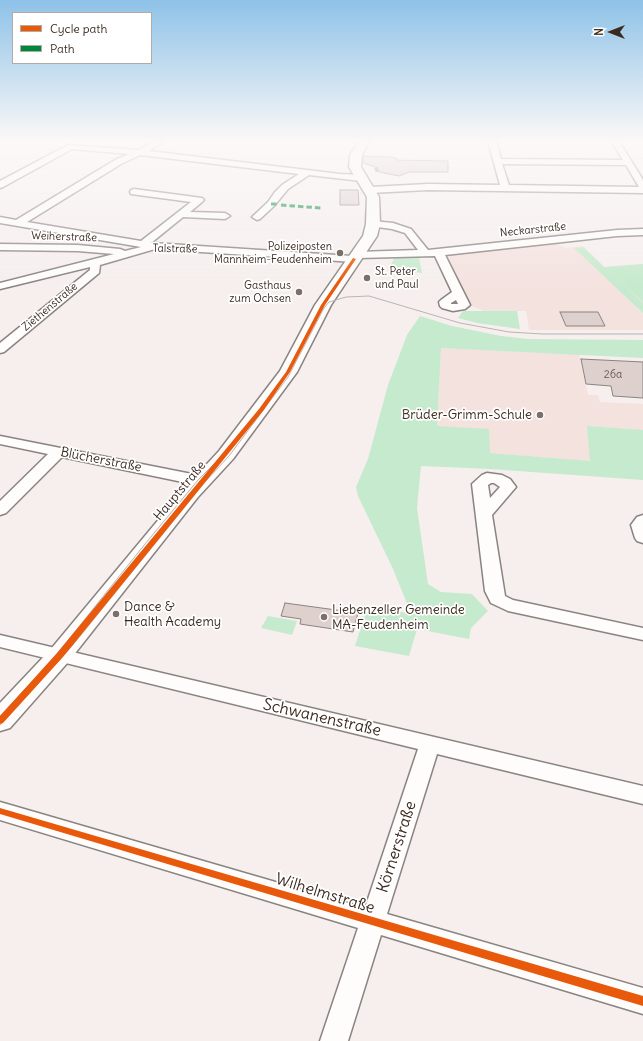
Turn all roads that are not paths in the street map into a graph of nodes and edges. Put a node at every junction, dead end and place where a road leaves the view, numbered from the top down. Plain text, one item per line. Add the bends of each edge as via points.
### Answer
1 (73, 190) edge
2 (283, 190) edge
3 (370, 190) joint
4 (378, 190) edge
5 (614, 190) edge
6 (643, 190) edge
7 (134, 192) dead end
8 (182, 214) junction
9 (225, 216) dead end
10 (257, 217) dead end
11 (0, 220) edge
12 (18, 223) junction
13 (373, 224) junction
14 (643, 232) edge
15 (143, 244) junction
16 (0, 246) edge
17 (155, 246) junction
18 (425, 253) junction
19 (440, 253) junction
20 (127, 254) junction
21 (355, 257) junction
22 (95, 263) junction
23 (0, 286) edge
24 (458, 293) dead end
25 (0, 349) edge
26 (0, 440) edge
27 (59, 452) junction
28 (202, 481) junction
29 (0, 510) edge
30 (484, 514) dead end
31 (643, 520) edge
32 (643, 538) edge
33 (643, 634) edge
34 (0, 641) edge
35 (60, 655) junction
36 (0, 721) edge
37 (430, 744) junction
38 (643, 795) edge
39 (0, 811) edge
40 (373, 922) junction
41 (643, 1001) edge
42 (334, 1041) edge

1 - 12 street
2 - 10 street
3 - 4 street
3 - 13 street, Hauptstraße via 373,201
5 - 6 street
7 - 8 street via 199,200
8 - 9 street
8 - 15 street
11 - 12 street
12 - 15 street
13 - 18 street via 408,231
13 - 21 street, Hauptstraße via 370,236
14 - 19 street, Neckarstraße
15 - 17 street
16 - 20 street, Weiherstraße via 78,248
17 - 20 street, Talstraße
17 - 21 street, Talstraße
18 - 19 street, Neckarstraße
18 - 21 street, Neckarstraße
19 - 24 street
20 - 22 street, Talstraße
21 - 28 street, Hauptstraße via 323,305 281,384 226,455
22 - 23 street, Talstraße
22 - 25 street, Ziethenstraße via 95,271
26 - 27 street, Blücherstraße
27 - 28 street, Blücherstraße
27 - 29 street
28 - 35 street, Hauptstraße
30 - 33 street via 497,599 508,605
31 - 32 street via 639,525
34 - 35 street, Schwanenstraße
35 - 36 street, Hauptstraße
35 - 37 street, Schwanenstraße
37 - 38 street, Schwanenstraße
37 - 40 street, Körnerstraße
39 - 40 street, Wilhelmstraße
40 - 41 street, Wilhelmstraße
40 - 42 street, Körnerstraße

